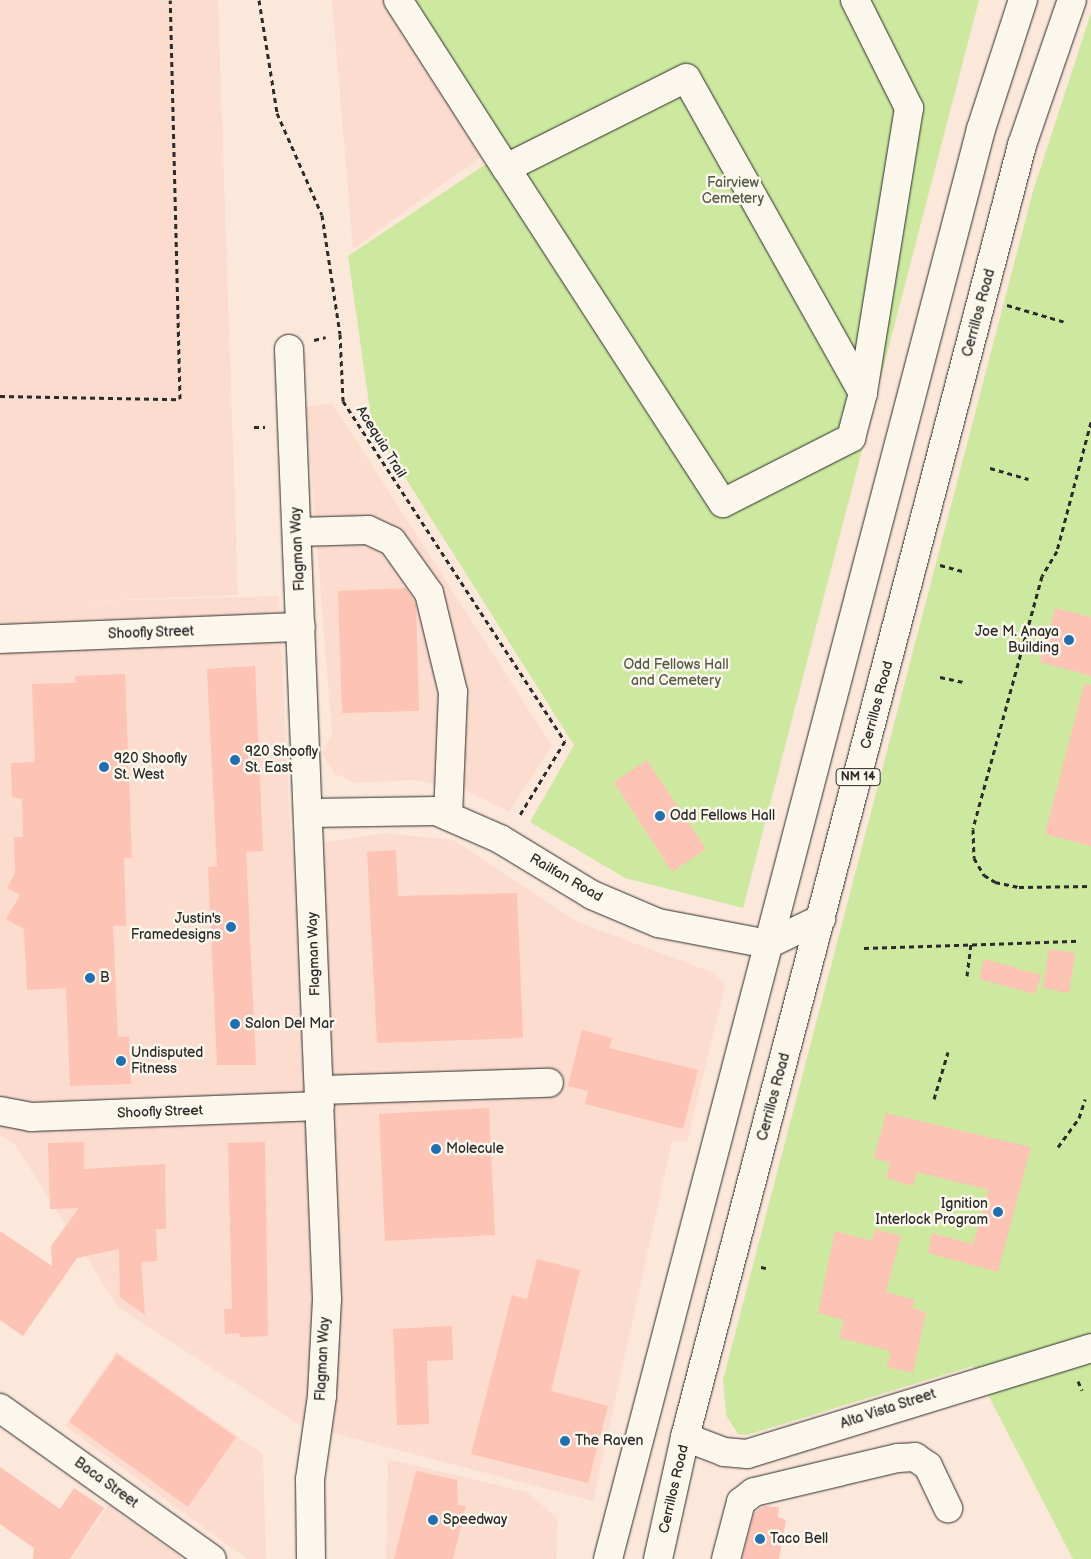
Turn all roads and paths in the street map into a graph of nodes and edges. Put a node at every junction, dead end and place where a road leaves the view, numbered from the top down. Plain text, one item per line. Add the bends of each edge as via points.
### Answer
1 (170, 0) edge
2 (259, 0) edge
3 (398, 0) edge
4 (855, 0) edge
5 (1023, 0) edge
6 (1072, 0) edge
7 (506, 168) junction
8 (1007, 305) dead end
9 (1065, 322) dead end
10 (289, 349) dead end
11 (863, 394) junction
12 (0, 396) edge
13 (1091, 422) edge
14 (990, 468) dead end
15 (1028, 479) dead end
16 (297, 532) junction
17 (939, 565) dead end
18 (963, 571) dead end
19 (301, 627) junction
20 (0, 638) edge
21 (940, 677) dead end
22 (964, 682) dead end
23 (310, 813) junction
24 (448, 816) junction
25 (500, 839) junction
26 (1091, 886) edge
27 (821, 919) junction
28 (1079, 941) dead end
29 (768, 944) junction
30 (971, 944) junction
31 (864, 948) dead end
32 (967, 976) dead end
33 (948, 1052) dead end
34 (549, 1083) dead end
35 (320, 1098) junction
36 (934, 1099) dead end
37 (1085, 1099) dead end
38 (0, 1111) edge
39 (1058, 1147) dead end
40 (1091, 1348) edge
41 (1077, 1378) dead end
42 (1082, 1390) dead end
43 (0, 1408) edge
44 (685, 1437) junction
45 (948, 1508) dead end
46 (212, 1559) edge
47 (311, 1559) edge
48 (608, 1559) edge
49 (658, 1559) edge
50 (726, 1559) edge

1 - 12 path via 180,399
2 - 25 path, Acequia Trail via 277,113 322,215 340,334 343,401 565,741 514,824
3 - 7 main road
4 - 11 main road via 910,108
5 - 29 main road, NM 14 via 982,129
6 - 27 main road, Cerrillos Road / NM 14 via 1022,146
7 - 11 main road via 686,78
7 - 11 main road via 723,503 851,438
8 - 9 path
10 - 16 main road, Flagman Way
13 - 26 path via 1057,551 1042,576 973,829 974,858 984,875 995,882
14 - 15 path
16 - 19 main road, Flagman Way
16 - 24 main road via 368,530 392,541 429,593 453,692
17 - 18 path
19 - 20 main road, Shoofly Street
19 - 23 main road, Flagman Way
21 - 22 path
23 - 24 main road, Railfan Road via 436,811
23 - 35 main road, Flagman Way
24 - 25 main road, Railfan Road
25 - 29 main road, Railfan Road via 592,895 658,923
27 - 29 main road
27 - 44 main road, Cerrillos Road / NM 14
28 - 30 path
29 - 48 main road, NM 14
30 - 31 path
30 - 32 path
33 - 36 path
34 - 35 main road, Shoofly Street
35 - 38 main road, Shoofly Street via 31,1117
35 - 47 main road, Flagman Way via 326,1284 322,1396 310,1479
37 - 39 path via 1079,1118
40 - 44 main road, Alta Vista Street via 747,1454 724,1452
41 - 42 path
43 - 46 main road, Baca Street
44 - 49 main road, Cerrillos Road / NM 14
45 - 50 main road via 928,1466 915,1457 898,1458 754,1492 740,1502

